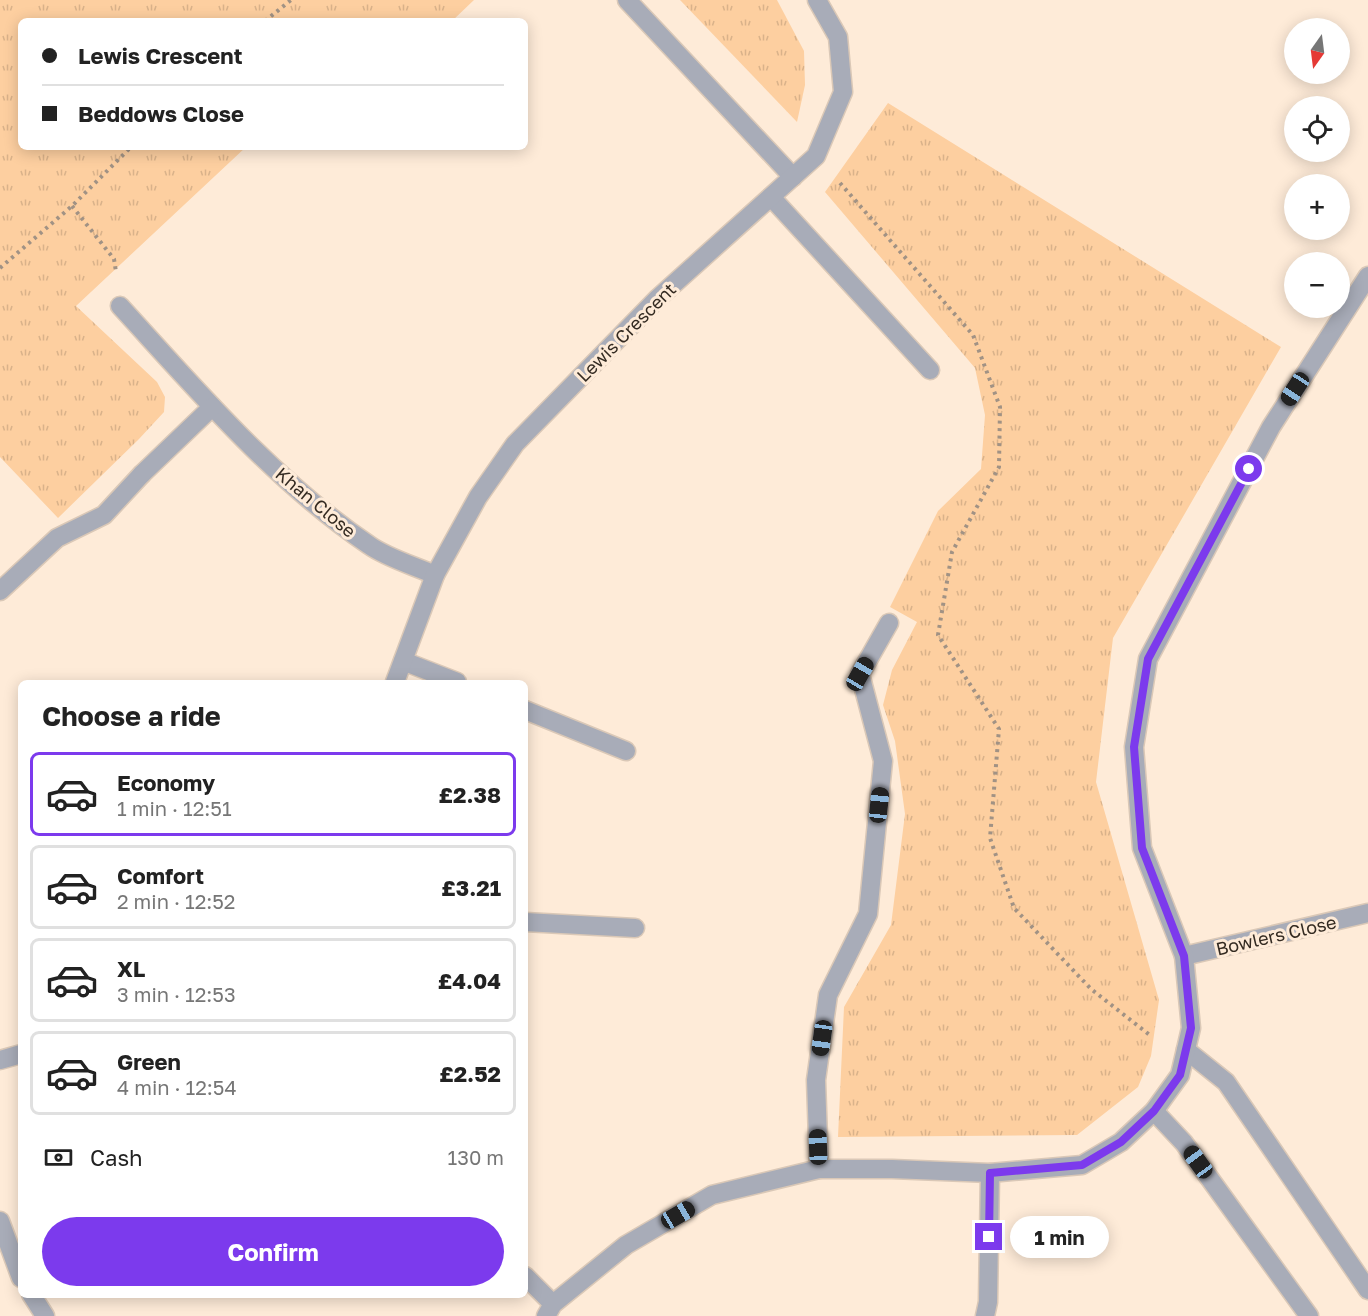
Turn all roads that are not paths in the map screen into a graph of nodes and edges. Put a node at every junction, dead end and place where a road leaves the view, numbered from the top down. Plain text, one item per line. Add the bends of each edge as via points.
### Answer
1 (627, 0) edge
2 (818, 0) edge
3 (793, 177) junction
4 (771, 197) junction
5 (1368, 276) edge
6 (120, 306) road end
7 (930, 370) dead end
8 (212, 407) junction
9 (435, 575) junction
10 (0, 591) edge
11 (890, 623) dead end
12 (403, 661) junction
13 (396, 680) edge
14 (452, 680) edge
15 (528, 711) edge
16 (626, 752) dead end
17 (1368, 913) edge
18 (528, 921) edge
19 (635, 928) dead end
20 (1184, 956) junction
21 (1186, 1050) junction
22 (18, 1055) edge
23 (0, 1060) edge
24 (1154, 1111) junction
25 (819, 1169) junction
26 (990, 1173) junction
27 (0, 1221) edge
28 (18, 1270) edge
29 (528, 1280) edge
30 (1368, 1290) edge
31 (34, 1298) edge
32 (550, 1310) edge
33 (45, 1316) edge
34 (985, 1316) edge
35 (1310, 1316) edge

1 - 3 street
2 - 3 street, Lewis Crescent via 838,37 843,92 816,156
3 - 4 street, Lewis Crescent
4 - 7 street
4 - 9 street, Lewis Crescent via 657,299 515,444 478,497
5 - 20 street via 1271,427 1148,659 1134,747 1142,848
6 - 8 street, Khan Close
8 - 9 street, Khan Close via 306,497 370,547
8 - 10 street via 104,515 57,538
9 - 12 street, Lewis Crescent
11 - 25 street via 860,674 883,761 868,914 828,995 816,1080
12 - 13 street, Lewis Crescent
12 - 14 street
15 - 16 street
17 - 20 street, Bowlers Close
18 - 19 street
20 - 21 street via 1191,1028
21 - 24 street via 1180,1075
21 - 30 street via 1226,1082
22 - 23 street
24 - 26 street via 1121,1142 1082,1165
24 - 35 street via 1184,1143
25 - 26 street
25 - 32 street via 712,1195 626,1245
26 - 34 street
27 - 28 street
29 - 32 street
31 - 33 street

